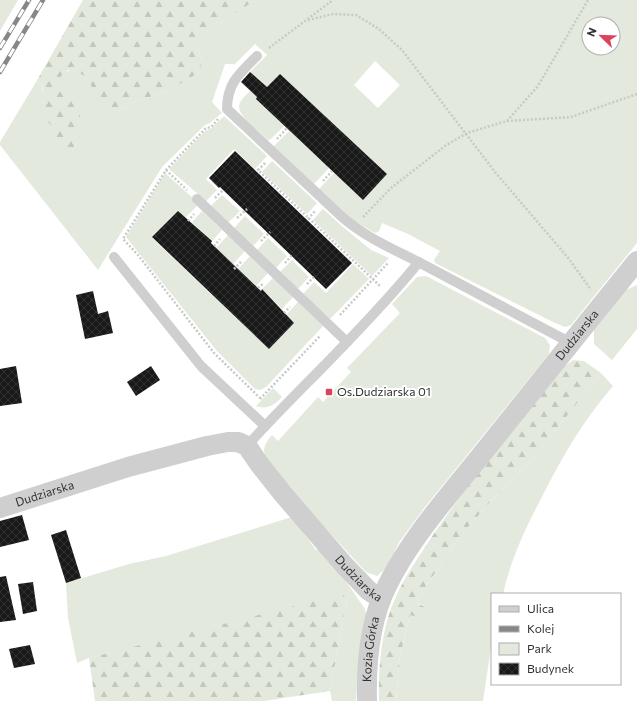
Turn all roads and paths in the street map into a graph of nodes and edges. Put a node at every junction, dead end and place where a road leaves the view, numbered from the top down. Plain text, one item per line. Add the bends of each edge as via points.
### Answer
1 (333, 0) edge
2 (588, 0) edge
3 (308, 20) junction
4 (257, 56) joint
5 (637, 94) edge
6 (227, 108) junction
7 (507, 121) junction
8 (466, 133) junction
9 (274, 153) junction
10 (166, 170) junction
11 (197, 199) joint
12 (353, 227) junction
13 (114, 257) dead end
14 (637, 261) edge
15 (419, 262) junction
16 (390, 296) junction
17 (602, 304) junction
18 (348, 342) junction
19 (571, 343) junction
20 (260, 398) dead end
21 (265, 426) junction
22 (247, 446) junction
23 (0, 508) edge
24 (381, 599) junction
25 (367, 701) edge

1 - 3 path
2 - 7 path via 538,86
3 - 4 path
3 - 8 path via 333,14 356,16 379,29 402,50
4 - 6 lane via 233,82 227,96
5 - 7 path via 571,117
6 - 9 lane
6 - 10 path
7 - 8 path
8 - 12 path via 391,188
8 - 17 path via 495,172 569,259
9 - 12 lane
9 - 16 path via 258,170
10 - 11 path
10 - 20 path via 123,239 214,353
11 - 18 lane
12 - 15 lane
13 - 21 lane via 201,366
14 - 17 street, Dudziarska
15 - 16 lane
15 - 19 lane
16 - 18 lane
17 - 19 street, Dudziarska
18 - 21 lane
19 - 24 street, Dudziarska via 424,528 396,570
21 - 22 lane
22 - 23 street, Dudziarska via 233,442 207,446 128,467
22 - 24 street, Dudziarska via 283,494 345,566 369,591
24 - 25 street, Kozia Górka via 370,642 366,675

